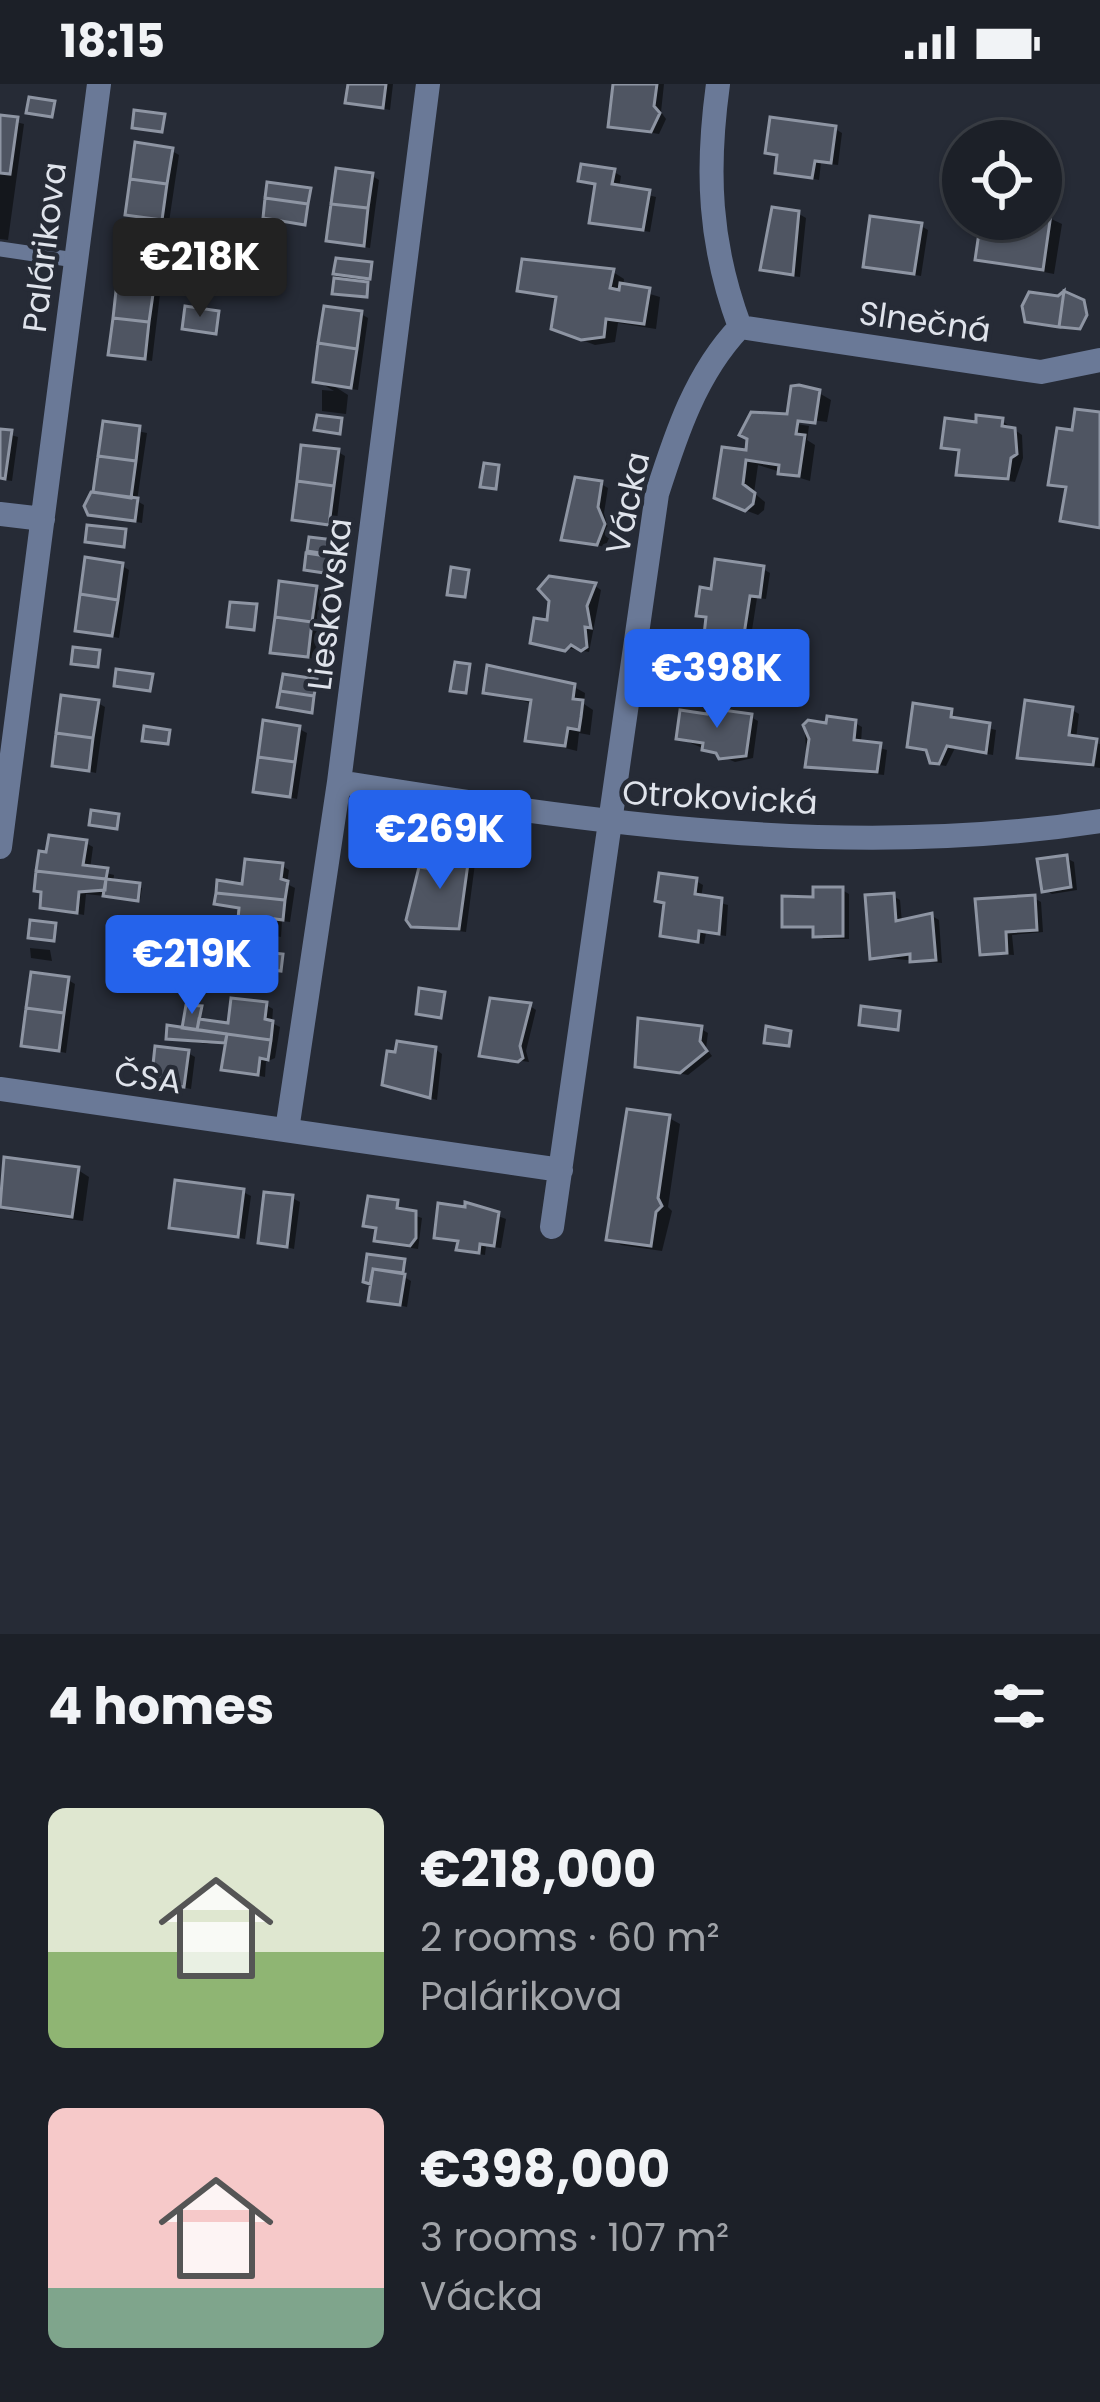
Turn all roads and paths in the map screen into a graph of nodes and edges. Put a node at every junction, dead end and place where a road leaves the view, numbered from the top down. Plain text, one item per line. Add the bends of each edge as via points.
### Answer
1 (99, 84) edge
2 (428, 84) edge
3 (718, 84) edge
4 (0, 249) edge
5 (75, 260) junction
6 (740, 327) junction
7 (1100, 360) edge
8 (0, 514) edge
9 (43, 519) junction
10 (339, 782) junction
11 (4, 795) edge
12 (1100, 821) edge
13 (610, 825) junction
14 (0, 847) edge
15 (0, 1089) edge
16 (287, 1130) junction
17 (561, 1170) junction
18 (552, 1227) dead end

1 - 5 street, Palárikova
2 - 10 street, Lieskovska
3 - 6 street via 707,163 710,211
4 - 5 lane
5 - 9 street, Palárikova
6 - 7 street, Slnečná via 1041,372
6 - 13 street, Vácka via 694,395 657,494
8 - 9 street
9 - 11 street, Palárikova
10 - 13 street, Otrokovická
10 - 16 street, Lieskovska
11 - 14 street, Palárikova
12 - 13 street, Otrokovická via 762,838
13 - 17 street, Vácka
15 - 16 street, ČSA
16 - 17 street
17 - 18 street, Vácka

